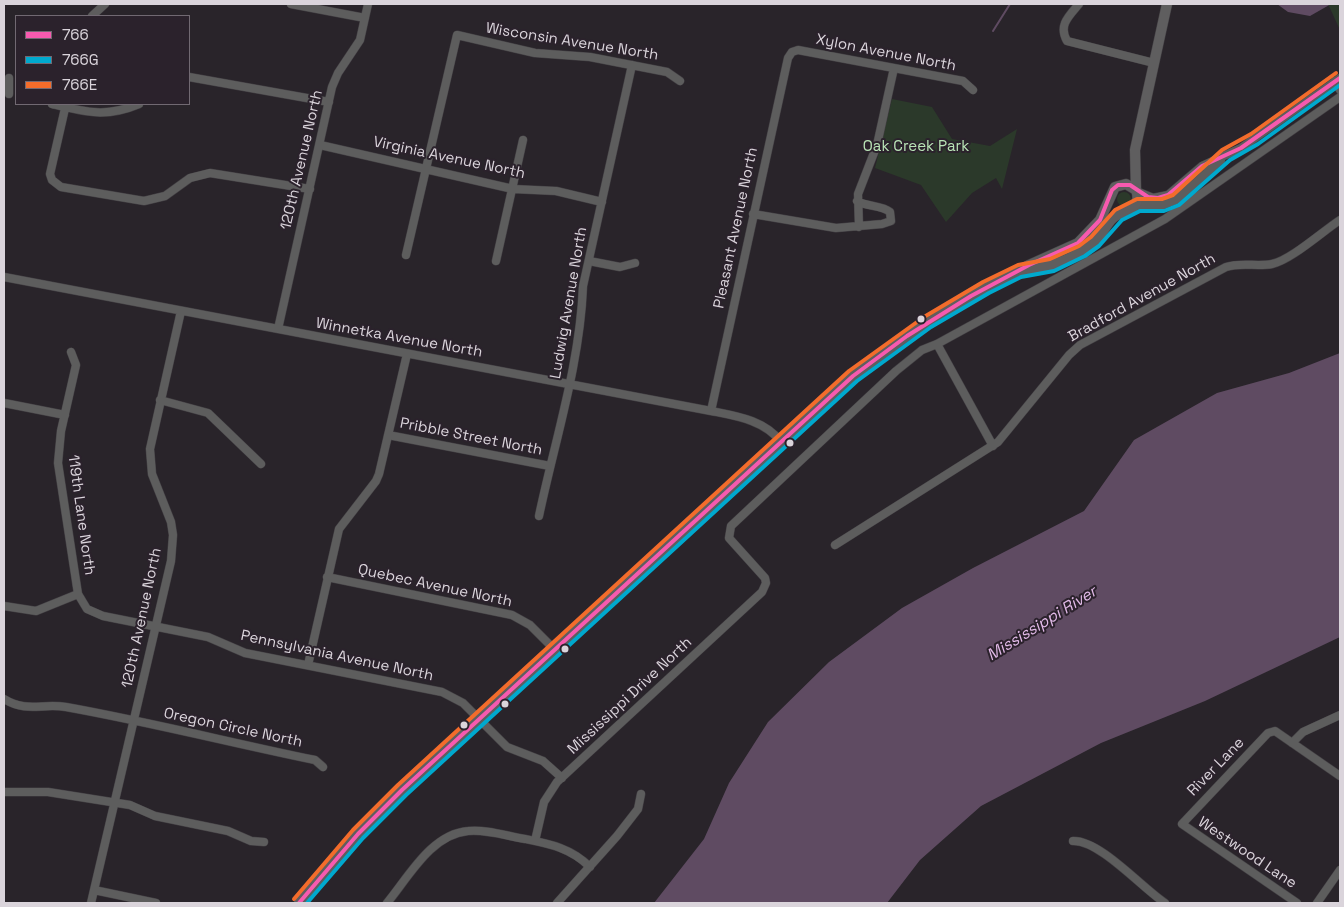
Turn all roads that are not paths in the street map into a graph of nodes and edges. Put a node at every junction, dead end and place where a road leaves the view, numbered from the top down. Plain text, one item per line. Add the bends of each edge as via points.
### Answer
1 (105, 4) edge
2 (291, 4) edge
3 (368, 4) edge
4 (1079, 4) edge
5 (1167, 4) edge
6 (93, 15) edge
7 (365, 18) junction
8 (792, 52) joint
9 (1154, 64) junction
10 (632, 65) junction
11 (894, 68) junction
12 (190, 77) edge
13 (9, 78) dead end
14 (1338, 80) edge
15 (680, 81) dead end
16 (973, 90) dead end
17 (1340, 90) edge
18 (10, 95) edge
19 (1340, 97) edge
20 (329, 102) junction
21 (65, 105) edge
22 (136, 105) edge
23 (523, 140) dead end
24 (320, 145) junction
25 (1135, 150) junction
26 (1226, 155) junction
27 (426, 168) junction
28 (1118, 185) junction
29 (513, 188) junction
30 (175, 189) junction
31 (310, 189) junction
32 (1136, 191) junction
33 (180, 197) dead end
34 (1110, 198) junction
35 (858, 201) junction
36 (602, 202) junction
37 (1128, 210) junction
38 (753, 214) junction
39 (1340, 220) edge
40 (859, 227) junction
41 (406, 255) dead end
42 (496, 261) dead end
43 (589, 261) junction
44 (635, 263) dead end
45 (1020, 271) junction
46 (4, 276) edge
47 (182, 311) junction
48 (278, 330) junction
49 (937, 344) junction
50 (71, 352) dead end
51 (407, 354) junction
52 (570, 382) junction
53 (160, 400) junction
54 (4, 403) edge
55 (710, 410) junction
56 (65, 415) junction
57 (388, 435) junction
58 (781, 442) junction
59 (993, 446) junction
60 (260, 464) dead end
61 (550, 466) junction
62 (539, 516) dead end
63 (835, 545) dead end
64 (327, 577) junction
65 (78, 594) junction
66 (4, 606) edge
67 (155, 626) junction
68 (554, 650) junction
69 (308, 665) junction
70 (4, 699) edge
71 (1340, 715) edge
72 (479, 720) junction
73 (133, 721) junction
74 (1292, 743) junction
75 (324, 767) dead end
76 (1340, 776) edge
77 (562, 778) junction
78 (4, 792) edge
79 (641, 794) dead end
80 (115, 802) junction
81 (1182, 824) joint
82 (535, 841) junction
83 (1073, 841) dead end
84 (264, 842) dead end
85 (590, 867) junction
86 (1340, 870) edge
87 (94, 890) junction
88 (91, 903) edge
89 (156, 903) edge
90 (299, 903) edge
91 (387, 903) edge
92 (557, 903) edge
93 (1165, 903) edge
94 (1297, 903) edge
95 (1317, 903) edge

1 - 6 street
2 - 7 street
3 - 7 street, 120th Avenue North
4 - 9 street via 1062,29 1067,41
5 - 9 main road
7 - 20 street, 120th Avenue North via 355,50 335,81
8 - 11 street, Xylon Avenue North via 798,50
8 - 38 street, Pleasant Avenue North
9 - 25 main road
10 - 15 street, Wisconsin Avenue North via 667,72
10 - 27 street, Wisconsin Avenue North via 576,55 535,53 457,36
10 - 36 street, Ludwig Avenue North
11 - 16 street, Xylon Avenue North via 963,81
11 - 35 street via 877,145 860,186
12 - 20 street
13 - 18 street
14 - 17 street
14 - 26 street
19 - 49 street via 1166,219
20 - 24 street, 120th Avenue North
21 - 22 street via 98,114
21 - 30 street via 50,168 56,184 144,201 160,198
23 - 29 street
24 - 27 street, Virginia Avenue North
24 - 31 street, 120th Avenue North
25 - 28 main road via 1125,178
25 - 32 main road
26 - 32 street via 1193,172 1168,196 1153,198
26 - 37 street via 1176,200 1163,206 1142,205
27 - 29 street, Virginia Avenue North
27 - 41 street
28 - 32 main road via 1130,185
28 - 34 main road
29 - 36 street, Virginia Avenue North via 556,191
29 - 42 street
30 - 31 street via 190,178 210,173
30 - 33 street
31 - 48 street, 120th Avenue North
32 - 37 main road via 1138,200
34 - 37 main road via 1114,208
34 - 45 main road via 1100,220 1086,237
35 - 40 street
35 - 40 street via 887,209 891,216 888,223
36 - 43 street, Ludwig Avenue North
37 - 45 main road via 1112,220 1095,242 1076,255
38 - 40 street via 836,228
38 - 55 street, Pleasant Avenue North
39 - 59 street, Bradford Avenue North via 1278,262 1226,267 1080,345
43 - 44 street via 620,267
43 - 52 street, Ludwig Avenue North
45 - 58 main road via 963,301 890,348 836,391
46 - 47 street, Winnetka Avenue North
47 - 48 street, Winnetka Avenue North
47 - 53 street, 120th Avenue North
48 - 51 street, Winnetka Avenue North
49 - 59 street
49 - 77 street, Mississippi Drive North via 922,350 896,371 737,519 728,536 766,583 758,596
50 - 56 street, 119th Lane North via 76,365
51 - 52 street, Winnetka Avenue North
51 - 57 street
52 - 55 street, Winnetka Avenue North
52 - 61 street, Ludwig Avenue North
53 - 60 street via 208,413
53 - 67 street, 120th Avenue North via 150,462 156,487 171,522 173,547
54 - 56 street
55 - 58 street, Winnetka Avenue North via 758,424 773,432
56 - 65 street, 119th Lane North via 58,463
57 - 61 street, Pribble Street North
57 - 64 street via 376,481 339,529
58 - 68 main road
59 - 63 street, Bradford Avenue North
61 - 62 street, Ludwig Avenue North
64 - 68 street, Quebec Avenue North via 512,615 530,625
64 - 69 street
65 - 66 street via 36,611
65 - 67 street, Pennsylvania Avenue North via 87,609 97,615
67 - 69 street, Pennsylvania Avenue North via 208,637 245,653
67 - 73 street, 120th Avenue North
68 - 72 main road
69 - 72 street, Pennsylvania Avenue North via 442,692
70 - 73 street, Oregon Circle North via 22,707 64,707
71 - 74 street via 1303,732
72 - 77 street, Pennsylvania Avenue North via 507,747 543,761
72 - 90 main road via 375,817
73 - 75 street, Oregon Circle North via 315,760
73 - 80 street, 120th Avenue North
74 - 76 street
74 - 81 street, River Lane via 1275,731 1268,733
77 - 82 street, Mississippi Drive North via 544,802
78 - 80 street via 48,792
79 - 85 street via 638,809
80 - 84 street via 155,816
80 - 87 street, 120th Avenue North
81 - 94 street, Westwood Lane
82 - 85 street via 572,852
82 - 91 street via 484,831 458,832 437,843
83 - 93 street via 1083,840 1134,876 1142,887
85 - 92 street
86 - 95 street
87 - 88 street, 120th Avenue North
87 - 89 street

